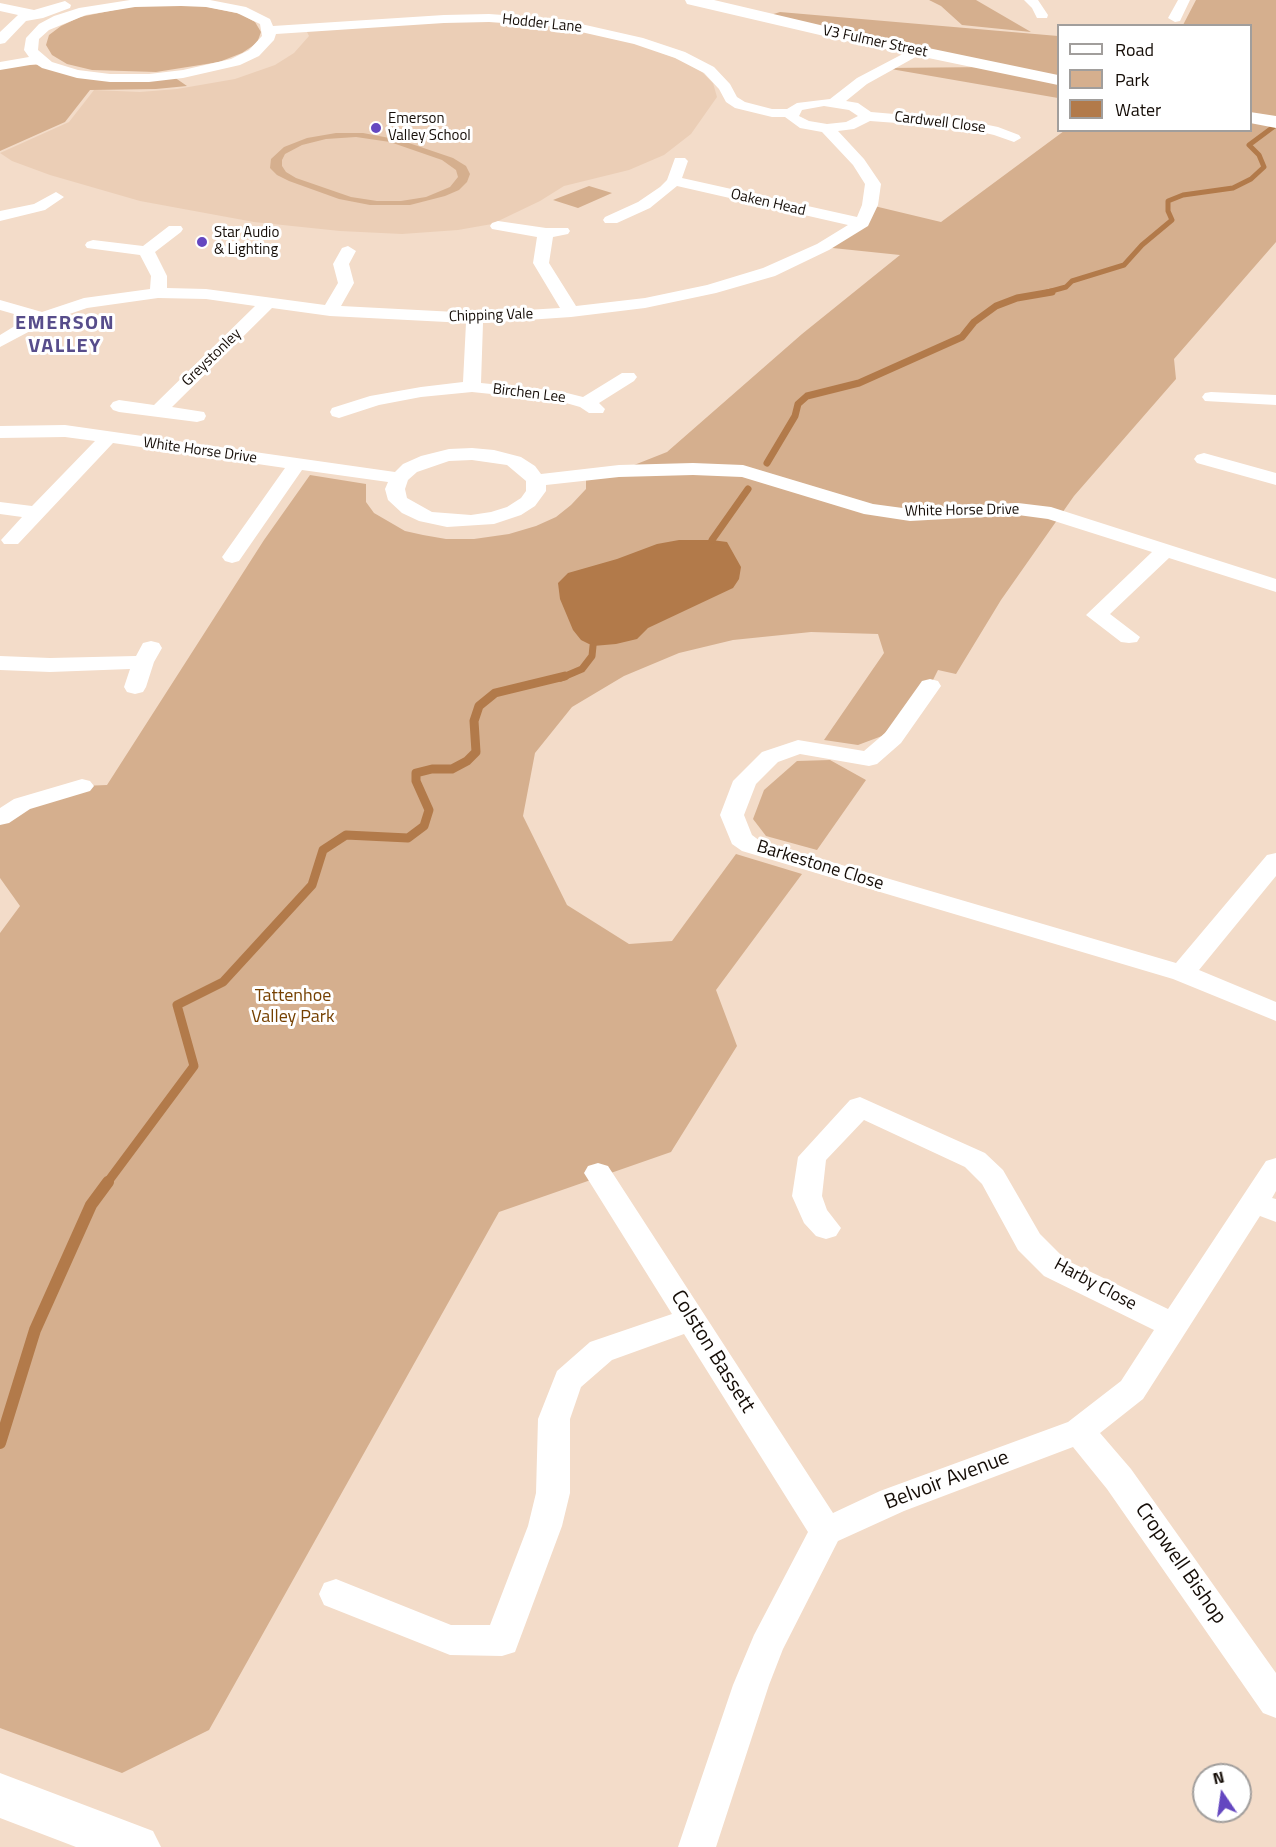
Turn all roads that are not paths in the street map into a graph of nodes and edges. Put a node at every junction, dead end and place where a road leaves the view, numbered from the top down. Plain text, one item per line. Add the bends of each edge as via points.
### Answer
1 (83, 0) edge
2 (693, 0) edge
3 (1169, 0) edge
4 (134, 1) edge
5 (1184, 1) edge
6 (440, 4) dead end
7 (0, 7) edge
8 (33, 14) junction
9 (1176, 18) dead end
10 (59, 19) junction
11 (444, 19) junction
12 (269, 30) junction
13 (0, 40) edge
14 (916, 51) junction
15 (2, 57) edge
16 (38, 59) junction
17 (996, 67) junction
18 (885, 68) junction
19 (1057, 80) edge
20 (835, 102) junction
21 (791, 114) junction
22 (865, 116) junction
23 (1252, 117) edge
24 (1276, 122) edge
25 (827, 128) junction
26 (1014, 138) dead end
27 (680, 161) dead end
28 (675, 181) junction
29 (56, 196) dead end
30 (0, 216) edge
31 (616, 216) dead end
32 (862, 223) junction
33 (498, 226) dead end
34 (175, 229) dead end
35 (93, 244) dead end
36 (146, 250) junction
37 (348, 251) dead end
38 (158, 293) junction
39 (0, 304) edge
40 (266, 304) junction
41 (330, 311) junction
42 (571, 312) junction
43 (43, 317) junction
44 (475, 318) junction
45 (0, 342) edge
46 (628, 377) dead end
47 (472, 387) junction
48 (1210, 397) dead end
49 (1276, 400) edge
50 (119, 406) dead end
51 (158, 411) junction
52 (339, 412) dead end
53 (197, 416) dead end
54 (0, 432) edge
55 (108, 438) junction
56 (1204, 459) dead end
57 (296, 465) junction
58 (399, 478) junction
59 (1276, 479) edge
60 (536, 480) junction
61 (0, 508) edge
62 (36, 513) junction
63 (224, 529) dead end
64 (249, 532) junction
65 (11, 540) dead end
66 (1165, 551) junction
67 (232, 557) dead end
68 (1276, 586) edge
69 (1130, 637) dead end
70 (0, 663) edge
71 (930, 686) dead end
72 (135, 687) dead end
73 (82, 786) dead end
74 (0, 818) edge
75 (1276, 860) edge
76 (1182, 973) junction
77 (1276, 1012) edge
78 (1276, 1168) edge
79 (598, 1173) dead end
80 (1264, 1206) edge
81 (826, 1228) dead end
82 (691, 1320) junction
83 (1174, 1326) junction
84 (1079, 1431) junction
85 (826, 1531) junction
86 (336, 1594) dead end
87 (1276, 1701) edge
88 (0, 1796) edge
89 (136, 1847) edge
90 (697, 1847) edge

1 - 8 street
2 - 14 street, V3 Fulmer Street
3 - 5 street
4 - 10 street
4 - 12 street via 225,6 265,22
5 - 9 street
6 - 11 street
7 - 8 street
8 - 10 street
8 - 13 street via 14,22
10 - 16 street via 33,38 31,50
11 - 12 street, Hodder Lane
11 - 21 street, Hodder Lane via 559,23 638,41 709,70 740,105
12 - 16 street via 269,37 254,53 235,62 183,74 110,78 77,74
14 - 17 street, V3 Fulmer Street
14 - 18 street
15 - 16 street
17 - 18 street
17 - 19 street, V3 Fulmer Street
18 - 20 street
20 - 21 street via 805,104
20 - 22 street via 853,106
21 - 25 street via 797,122
22 - 25 street via 857,124
22 - 26 street, Cardwell Close via 964,124
23 - 24 street
25 - 32 street via 859,162 873,184
27 - 28 street
28 - 31 street via 644,205
28 - 32 street, Oaken Head
29 - 30 street via 39,207
32 - 42 street, Chipping Vale via 823,247 769,272 645,303
33 - 42 street via 554,232 541,263
34 - 36 street
35 - 36 street
36 - 38 street via 159,276
37 - 41 street via 341,264 346,283
38 - 40 street, Chipping Vale via 206,294
38 - 43 street, Chipping Vale via 84,303
39 - 43 street
40 - 41 street, Chipping Vale
40 - 51 street, Greystonley
41 - 44 street, Chipping Vale
42 - 44 street, Chipping Vale
43 - 45 street, Chipping Vale
44 - 47 street, Birchen Lee
46 - 47 street, Birchen Lee via 591,406 560,396
47 - 52 street, Birchen Lee via 370,394
48 - 49 street
50 - 51 street, Greystonley
51 - 53 street, Greystonley
54 - 55 street, White Horse Drive via 65,431
55 - 57 street, White Horse Drive
55 - 62 street
56 - 59 street
57 - 58 street, White Horse Drive
57 - 64 street
58 - 60 street via 428,460 472,453 514,461
58 - 60 street via 395,489 398,500 426,517 447,521 494,518 514,511 536,491
60 - 66 street, White Horse Drive via 619,471 743,471 871,510 910,514 1018,509 1051,513
61 - 62 street
62 - 65 street
63 - 64 street
64 - 67 street
66 - 68 street, White Horse Drive
66 - 69 street via 1097,615
70 - 72 street via 50,665 147,655
71 - 76 street, Barkestone Close via 893,738 869,759 798,747 770,757 746,781 732,814 741,839 751,846
73 - 74 street via 22,804
75 - 76 street
76 - 77 street, Barkestone Close
78 - 80 street, Belvoir Avenue
79 - 82 street, Colston Bassett
80 - 83 street, Belvoir Avenue
81 - 83 street, Harby Close via 814,1215 807,1196 812,1157 860,1107 975,1160 993,1176 1029,1242 1056,1268
82 - 85 street, Colston Bassett
82 - 86 street via 601,1351 568,1380 554,1419 553,1493 548,1515 502,1641 450,1640
83 - 84 street, Belvoir Avenue via 1132,1390
84 - 85 street, Belvoir Avenue via 892,1501
84 - 87 street, Cropwell Bishop via 1119,1479
85 - 90 street via 751,1685
88 - 89 street

